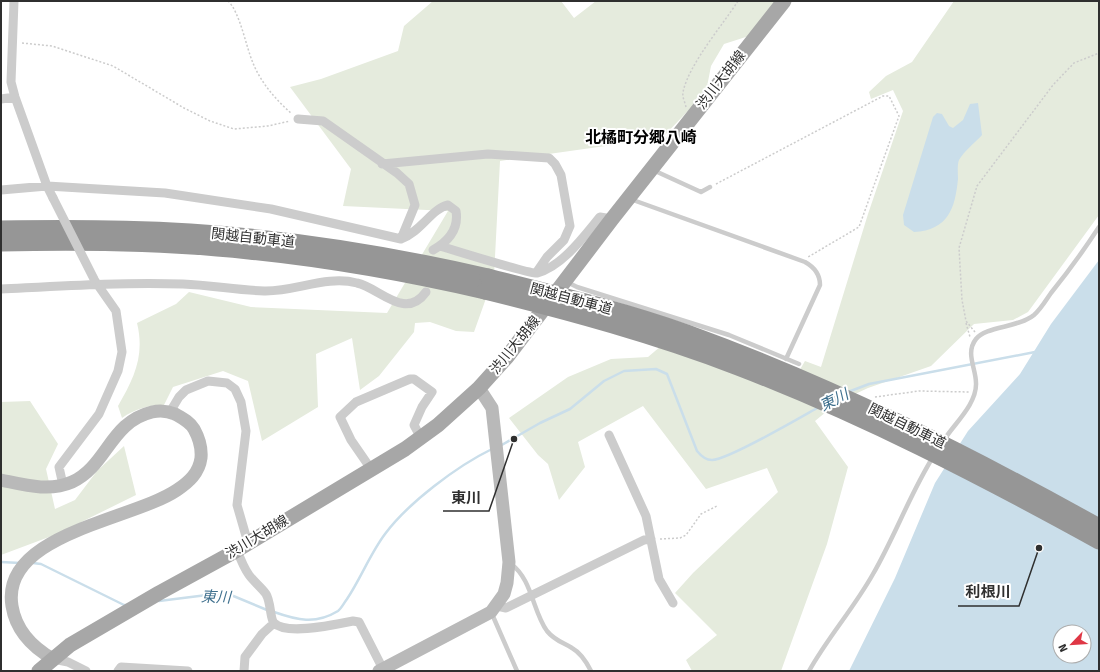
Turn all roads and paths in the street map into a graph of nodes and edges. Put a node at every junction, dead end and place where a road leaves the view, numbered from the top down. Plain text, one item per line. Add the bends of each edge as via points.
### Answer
1 (14, 1) edge
2 (228, 1) edge
3 (738, 1) edge
4 (784, 1) edge
5 (11, 43) junction
6 (1099, 53) edge
7 (14, 97) junction
8 (1, 99) edge
9 (298, 119) junction
10 (689, 120) junction
11 (382, 164) junction
12 (651, 169) junction
13 (47, 186) junction
14 (710, 187) joint
15 (1, 190) edge
16 (633, 200) dead end
17 (612, 219) junction
18 (1099, 227) edge
19 (1, 229) edge
20 (401, 239) junction
21 (1, 243) edge
22 (805, 262) junction
23 (536, 273) junction
24 (565, 280) junction
25 (96, 282) junction
26 (486, 284) junction
27 (1, 289) edge
28 (426, 292) dead end
29 (966, 321) junction
30 (980, 336) junction
31 (972, 346) junction
32 (786, 359) junction
33 (799, 364) dead end
34 (479, 388) junction
35 (974, 392) junction
36 (871, 398) dead end
37 (170, 412) junction
38 (609, 435) dead end
39 (421, 438) junction
40 (371, 469) junction
41 (1, 480) edge
42 (63, 485) junction
43 (716, 506) dead end
44 (1099, 527) edge
45 (651, 540) junction
46 (1099, 541) edge
47 (242, 547) junction
48 (509, 562) junction
49 (532, 595) junction
50 (673, 603) dead end
51 (494, 609) junction
52 (273, 620) junction
53 (53, 658) junction
54 (382, 670) edge
55 (39, 671) edge
56 (86, 671) edge
57 (118, 671) edge
58 (188, 671) edge
59 (244, 671) edge
60 (517, 671) edge
61 (591, 671) edge
62 (809, 671) edge

1 - 5 street
2 - 9 path via 238,14 245,42 260,78 277,101
3 - 10 path via 686,83 682,94
4 - 10 main road, 渋川大胡線
5 - 7 street via 11,82
5 - 9 path via 52,46 113,66 210,121 234,129 268,126
6 - 29 path via 1074,63 1053,85 977,186 959,248
7 - 8 street
7 - 13 street
9 - 11 street via 323,121
10 - 12 main road, 渋川大胡線
11 - 20 street via 409,184 415,205
11 - 23 street via 488,154 549,158 561,175 570,226 564,240
12 - 14 lane via 701,192
12 - 17 main road, 渋川大胡線
13 - 15 street
13 - 20 street via 164,193 271,209
13 - 25 street, bridge
14 - 22 path via 883,96 889,96 899,116 859,227 810,255
16 - 22 lane
17 - 23 street via 600,216 583,238 554,266
17 - 24 main road, 渋川大胡線
18 - 30 lane via 1072,267 1034,314 1022,322
19 - 26 highway, 関越自動車道 via 108,228 316,244 379,255
20 - 23 street via 412,236 441,207 448,205 456,211 458,222 453,232 436,248
21 - 26 highway, 関越自動車道 via 108,242 248,250
22 - 32 lane via 813,266 820,279 820,285
24 - 32 lane via 577,287 729,335
24 - 34 main road, 渋川大胡線 via 507,357
25 - 27 street
25 - 28 street via 183,284 264,291 332,281 352,282 367,285 391,301 412,304 420,300
25 - 42 street via 116,311 122,352 118,371 99,414 60,467
26 - 44 highway, 関越自動車道, bridge via 625,313 746,356 914,429 992,468
26 - 46 highway, 関越自動車道, bridge via 570,313 662,340 800,392 925,448
29 - 30 path
29 - 31 path
30 - 31 lane
31 - 35 lane via 971,356 976,384
32 - 33 lane
34 - 39 main road, 渋川大胡線
34 - 48 street via 492,408
35 - 36 path via 919,391
35 - 62 lane via 966,411 950,430 919,480 874,573 859,598 823,645
37 - 42 street via 157,411 134,419 118,431 92,468
37 - 47 street via 186,390 208,381 227,383 235,389 241,402 246,431 237,505
37 - 53 street via 186,420 198,438 202,449 194,477 173,493 39,549 25,561 17,574 10,599 17,622 30,643
38 - 45 street via 646,516
39 - 40 main road, 渋川大胡線
39 - 40 street via 414,425 432,392 414,379 356,402 340,417 351,440
40 - 47 main road, 渋川大胡線
41 - 42 street via 30,487 49,488
43 - 45 path via 701,514 686,535 680,538
45 - 49 street via 644,540
45 - 50 street via 660,579
47 - 52 street via 249,576 265,593 271,606
47 - 53 main road, 渋川大胡線 via 121,614
48 - 49 lane via 517,568
48 - 51 street via 504,594
49 - 51 street via 506,608
49 - 61 lane via 546,630 556,640 584,658
51 - 54 street
51 - 60 lane
52 - 54 street via 282,627 302,629 359,622
52 - 59 street via 245,657
53 - 55 main road
53 - 56 street
57 - 58 street via 121,667

